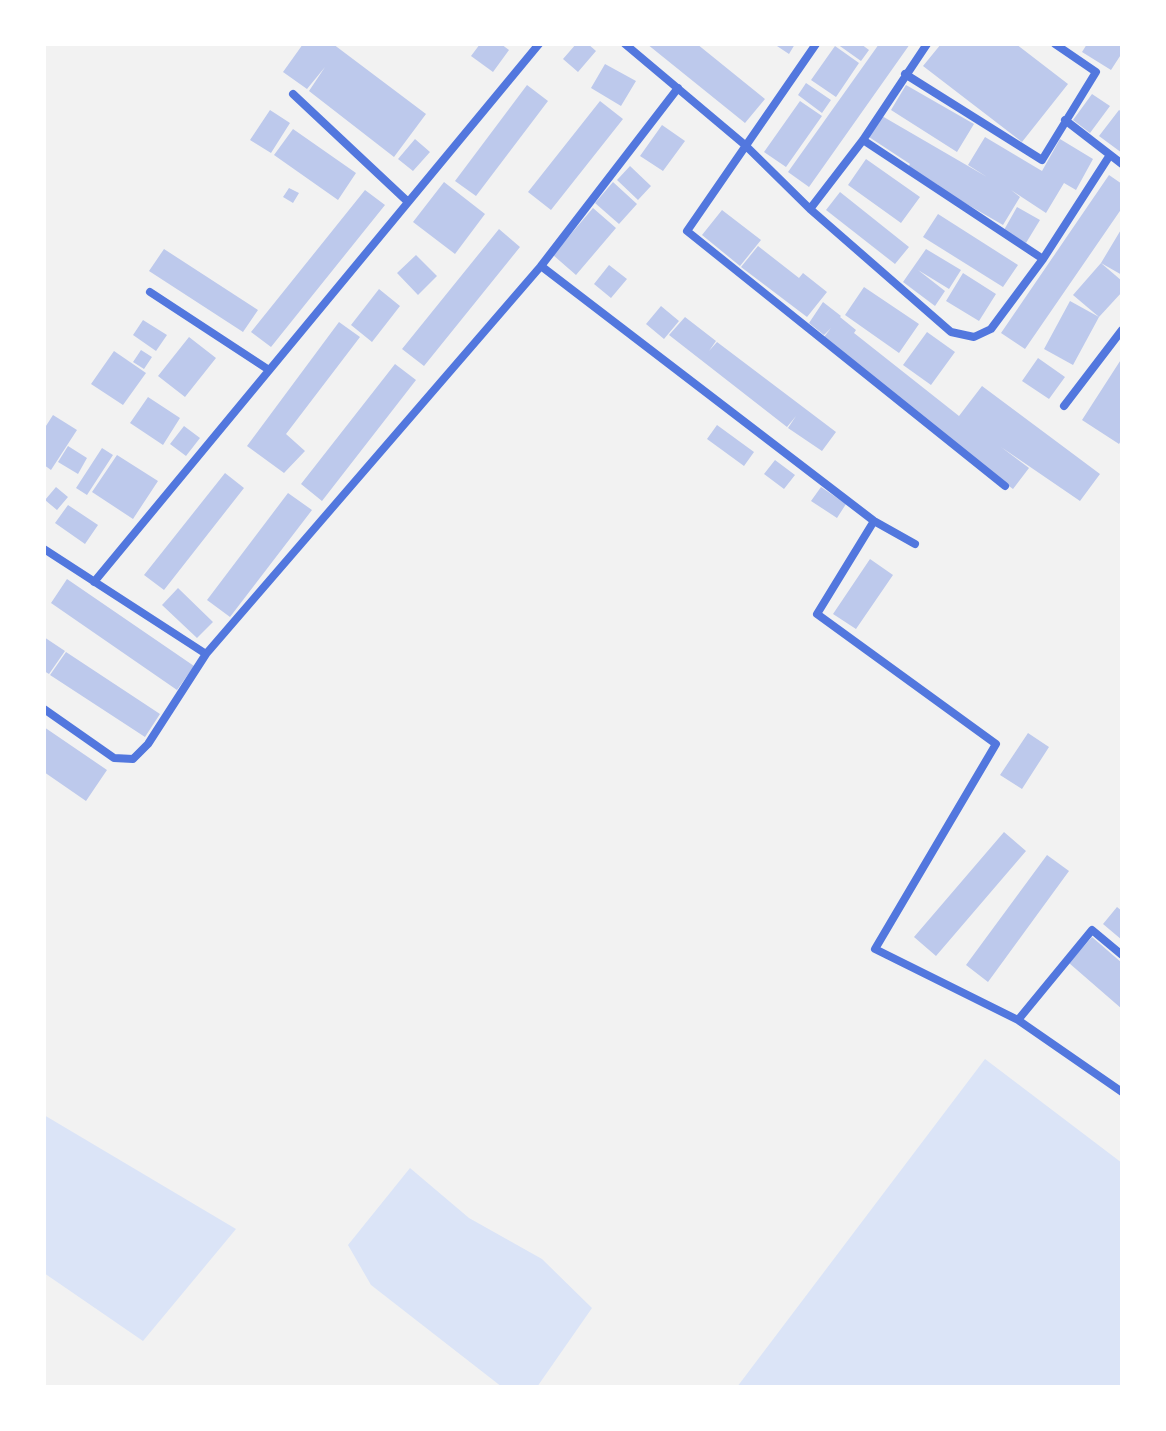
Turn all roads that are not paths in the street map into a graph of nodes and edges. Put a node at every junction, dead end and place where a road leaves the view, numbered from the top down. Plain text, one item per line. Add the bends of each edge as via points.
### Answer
1 (539, 44) edge
2 (625, 44) edge
3 (816, 44) edge
4 (927, 44) edge
5 (1055, 44) edge
6 (905, 74) junction
7 (678, 88) junction
8 (293, 94) dead end
9 (1065, 120) junction
10 (863, 140) junction
11 (745, 145) junction
12 (1110, 155) junction
13 (1122, 164) edge
14 (407, 201) junction
15 (810, 209) junction
16 (1043, 259) junction
17 (541, 266) junction
18 (150, 292) dead end
19 (1122, 330) edge
20 (269, 370) junction
21 (1064, 406) dead end
22 (1005, 486) dead end
23 (874, 521) junction
24 (915, 544) dead end
25 (44, 549) edge
26 (94, 582) junction
27 (206, 654) junction
28 (44, 709) edge
29 (1122, 955) edge
30 (1018, 1020) junction
31 (1122, 1092) edge

1 - 14 street
2 - 7 street
3 - 11 street
4 - 6 street
5 - 9 street via 1096,72
6 - 9 street via 1042,160
6 - 10 street
7 - 11 street
7 - 17 street
8 - 14 street
9 - 12 street
10 - 15 street
10 - 16 street
11 - 15 street
11 - 22 street via 687,231
12 - 13 street
12 - 16 street
14 - 20 street
15 - 16 street via 951,332 974,337 991,329
17 - 23 street
17 - 27 street
18 - 20 street
19 - 21 street
20 - 26 street
23 - 24 street
23 - 30 street via 817,614 996,744 875,949
25 - 26 street
26 - 27 street
27 - 28 street via 133,759 114,758
29 - 30 street via 1092,930
30 - 31 street

